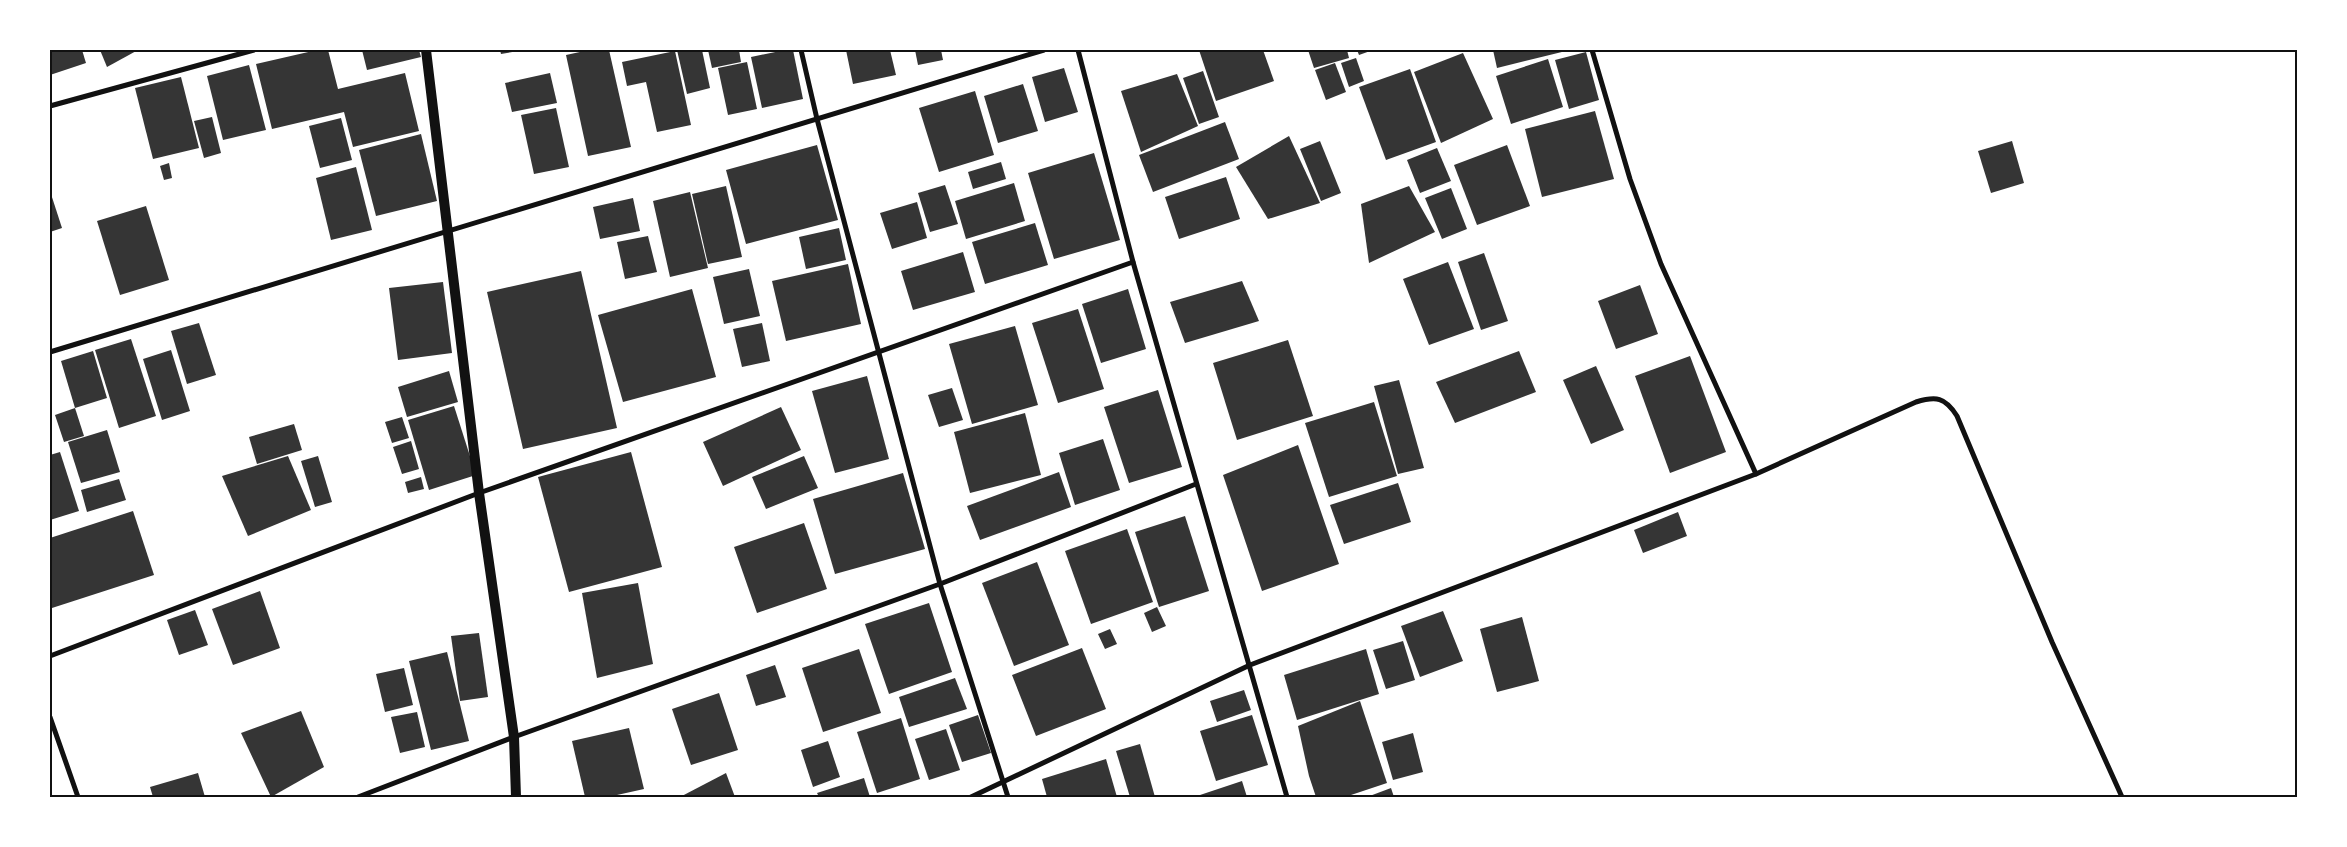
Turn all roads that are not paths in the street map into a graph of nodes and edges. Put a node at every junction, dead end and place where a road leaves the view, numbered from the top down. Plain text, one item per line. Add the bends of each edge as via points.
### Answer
1 (254, 50) edge
2 (426, 50) edge
3 (801, 50) edge
4 (1044, 50) edge
5 (1078, 50) edge
6 (1592, 50) edge
7 (50, 106) edge
8 (817, 118) junction
9 (448, 231) junction
10 (1133, 262) junction
11 (50, 352) edge
12 (879, 352) junction
13 (1756, 474) junction
14 (1196, 484) junction
15 (479, 493) junction
16 (940, 584) junction
17 (50, 656) edge
18 (1250, 665) junction
19 (50, 717) edge
20 (514, 737) junction
21 (1004, 782) junction
22 (78, 797) edge
23 (358, 797) edge
24 (516, 797) edge
25 (971, 797) edge
26 (1008, 797) edge
27 (1286, 797) edge
28 (2122, 797) edge

1 - 7 street
2 - 9 main road
3 - 8 street
4 - 8 street
5 - 10 street
6 - 13 street via 1630,179 1661,264
8 - 9 street
8 - 12 street
9 - 11 street
9 - 15 main road
10 - 12 street
10 - 14 street
12 - 15 street
12 - 16 street
13 - 18 street
13 - 28 street via 1916,402 1930,398 1950,405
14 - 16 street
14 - 18 street
15 - 17 street
15 - 20 main road
16 - 20 street
16 - 21 street
18 - 21 street
18 - 27 street
19 - 22 street
20 - 23 street
20 - 24 main road
21 - 25 street
21 - 26 street

